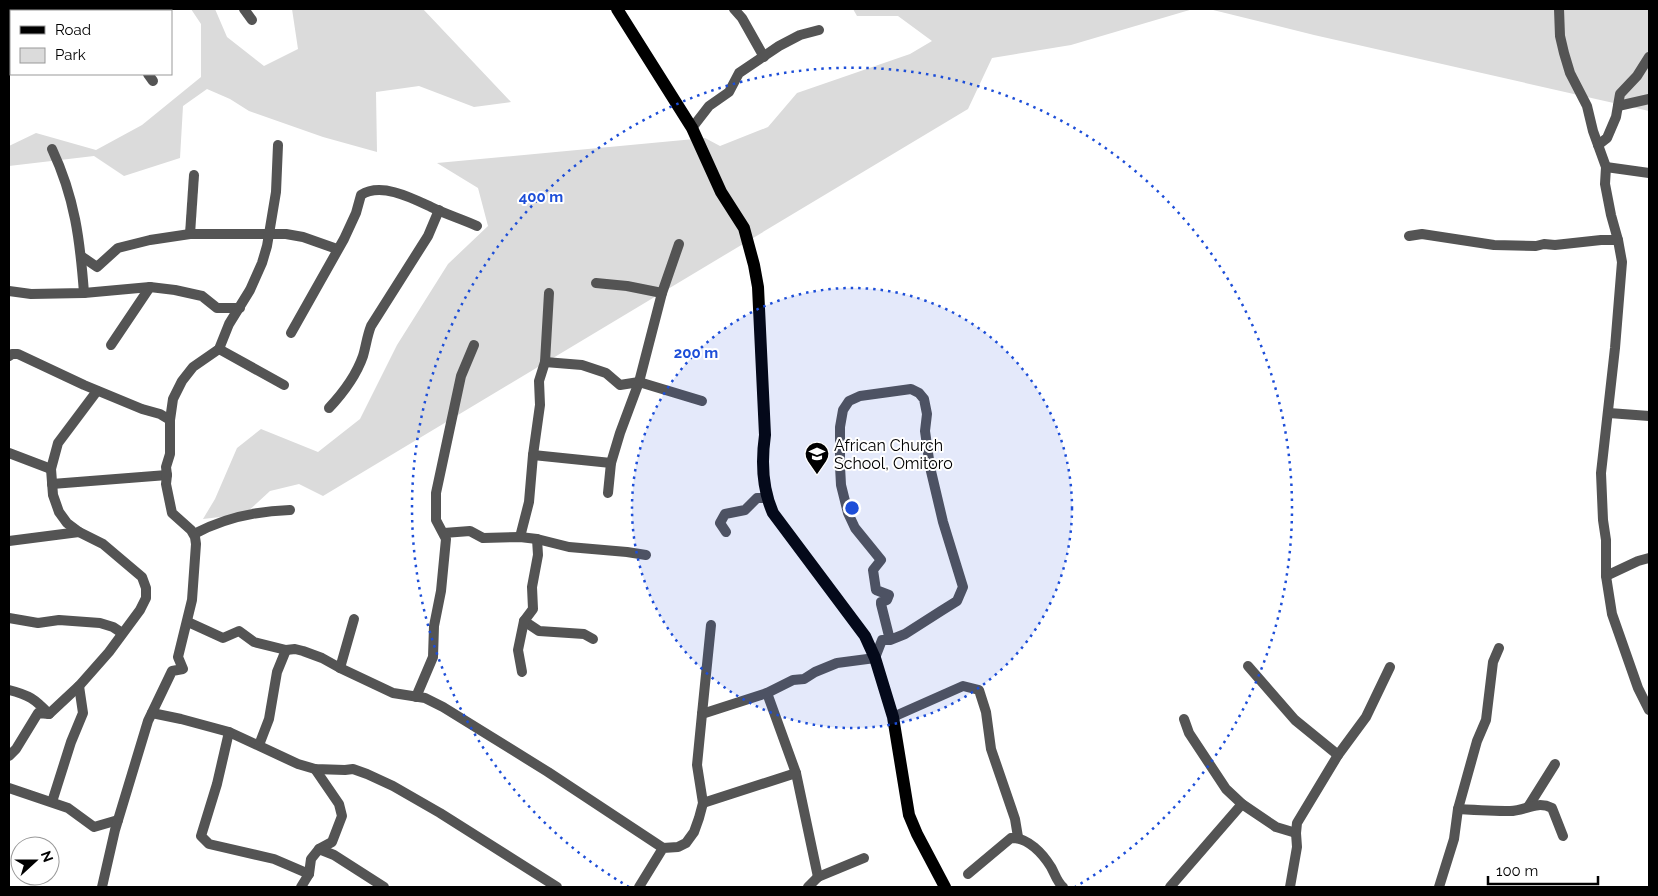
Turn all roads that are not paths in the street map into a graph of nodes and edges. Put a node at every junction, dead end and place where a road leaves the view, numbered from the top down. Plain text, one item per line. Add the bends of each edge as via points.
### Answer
1 (244, 9) edge
2 (617, 9) edge
3 (734, 9) edge
4 (1559, 9) edge
5 (252, 20) dead end
6 (819, 30) dead end
7 (764, 56) junction
8 (1649, 57) edge
9 (1649, 99) edge
10 (1618, 106) junction
11 (692, 128) junction
12 (278, 145) dead end
13 (1598, 145) junction
14 (52, 149) dead end
15 (1606, 167) junction
16 (1649, 174) edge
17 (194, 175) dead end
18 (439, 210) junction
19 (477, 226) dead end
20 (190, 234) junction
21 (269, 234) junction
22 (1410, 236) dead end
23 (1618, 240) junction
24 (679, 244) dead end
25 (337, 249) junction
26 (81, 256) junction
27 (596, 283) dead end
28 (150, 287) junction
29 (9, 291) edge
30 (84, 293) junction
31 (549, 293) dead end
32 (662, 293) junction
33 (240, 308) junction
34 (291, 333) dead end
35 (111, 345) dead end
36 (474, 345) dead end
37 (219, 350) junction
38 (9, 356) edge
39 (545, 362) junction
40 (639, 382) junction
41 (284, 386) dead end
42 (97, 391) junction
43 (702, 401) dead end
44 (172, 402) junction
45 (329, 408) dead end
46 (1609, 413) junction
47 (160, 414) junction
48 (1649, 416) edge
49 (170, 420) junction
50 (9, 453) edge
51 (533, 455) junction
52 (610, 463) junction
53 (51, 469) junction
54 (167, 475) junction
55 (52, 484) junction
56 (608, 493) dead end
57 (766, 498) junction
58 (290, 510) dead end
59 (79, 532) junction
60 (726, 532) dead end
61 (444, 533) junction
62 (194, 534) junction
63 (520, 537) junction
64 (536, 539) junction
65 (9, 541) edge
66 (646, 555) dead end
67 (1649, 558) edge
68 (1606, 576) junction
69 (9, 618) edge
70 (354, 619) dead end
71 (524, 621) junction
72 (188, 622) junction
73 (711, 625) dead end
74 (122, 633) junction
75 (593, 639) dead end
76 (890, 640) junction
77 (1499, 648) dead end
78 (286, 650) junction
79 (875, 658) junction
80 (1248, 666) dead end
81 (1390, 666) dead end
82 (340, 668) junction
83 (522, 672) dead end
84 (79, 686) junction
85 (9, 690) edge
86 (767, 693) junction
87 (416, 697) junction
88 (1649, 710) edge
89 (152, 713) junction
90 (49, 714) junction
91 (702, 714) junction
92 (893, 716) junction
93 (1184, 719) dead end
94 (229, 732) junction
95 (259, 745) junction
96 (1338, 755) junction
97 (9, 756) edge
98 (1555, 764) dead end
99 (315, 769) junction
100 (330, 769) junction
101 (796, 774) junction
102 (322, 780) junction
103 (9, 788) edge
104 (52, 802) junction
105 (703, 803) junction
106 (1242, 804) junction
107 (1528, 807) junction
108 (1458, 810) junction
109 (118, 820) junction
110 (1296, 833) junction
111 (1562, 836) dead end
112 (1018, 837) junction
113 (663, 848) junction
114 (319, 849) junction
115 (864, 858) dead end
116 (309, 874) junction
117 (968, 874) dead end
118 (818, 877) junction
119 (102, 887) edge
120 (301, 887) edge
121 (384, 887) edge
122 (557, 887) edge
123 (639, 887) edge
124 (808, 887) edge
125 (945, 887) edge
126 (1063, 887) edge
127 (1170, 887) edge
128 (1290, 887) edge
129 (1439, 887) edge

1 - 5 street
2 - 11 main road
3 - 7 street
4 - 13 street via 1564,53 1587,106
6 - 7 street via 800,35
7 - 11 street via 739,74 729,92 709,106
8 - 10 street via 1620,94
9 - 10 street
10 - 13 street via 1607,138
11 - 57 main road via 722,192 744,228 754,265 758,287
12 - 21 street via 276,192
13 - 15 street
14 - 26 street via 64,174 75,213
15 - 16 street
15 - 23 street via 1605,184
17 - 20 street
18 - 19 street
18 - 25 street via 407,195 374,190 365,192
18 - 45 street via 428,236 371,326 355,375
20 - 21 street
20 - 26 street via 118,248 97,267
21 - 25 street via 303,237
21 - 33 street via 262,263
22 - 23 street via 1422,234 1494,245 1536,246
23 - 46 street via 1622,262
24 - 32 street
25 - 34 street
26 - 30 street
27 - 32 street
28 - 30 street
28 - 33 street via 202,296 217,308
28 - 35 street
29 - 30 street
31 - 39 street
32 - 40 street
33 - 37 street via 229,324
36 - 61 street via 461,376 436,494 436,520
37 - 41 street
37 - 44 street via 193,367
38 - 42 street via 18,354
39 - 40 street via 590,368 606,373 620,385
39 - 51 street via 539,381 540,405
40 - 43 street
40 - 52 street
42 - 47 street
42 - 53 street via 58,443
44 - 47 street
44 - 49 street
46 - 48 street
46 - 68 street via 1602,473
47 - 49 street
49 - 54 street
50 - 53 street
51 - 52 street
51 - 63 street via 529,502
52 - 56 street
53 - 55 street
54 - 55 street
54 - 62 street via 172,513
55 - 59 street via 59,512 66,523
57 - 60 street via 757,498 745,510 725,514 720,523
57 - 79 main road via 773,513 865,636
58 - 62 street via 227,520
59 - 65 street
59 - 74 street via 103,544 142,577 146,598
61 - 63 street via 470,531 483,538
61 - 87 street via 446,539 433,657
62 - 72 street via 196,544
63 - 64 street
64 - 66 street via 569,547
64 - 71 street via 538,555 532,587 533,609
67 - 68 street
68 - 88 street via 1612,614
69 - 74 street via 38,623 59,620 100,623
70 - 82 street
71 - 75 street via 539,630 584,634
71 - 83 street via 518,650
72 - 78 street via 223,638 239,631 254,642
72 - 89 street via 178,657 183,669 172,672
73 - 91 street
74 - 84 street
76 - 76 street via 957,601 963,587 930,467 924,399 911,390 876,393 849,401 843,410 840,427 841,485 854,528 881,560 873,570 876,590 889,595 881,604
76 - 79 street via 882,640
77 - 108 street via 1493,662 1486,720
78 - 82 street via 294,648
78 - 95 street via 277,672 269,719
79 - 86 street via 837,663
79 - 92 main road
80 - 96 street via 1295,720
81 - 96 street via 1366,717
82 - 87 street via 393,693
84 - 90 street
84 - 104 street via 83,713
85 - 90 street via 35,699
86 - 91 street
86 - 101 street
87 - 113 street via 425,698 478,728
89 - 94 street
89 - 109 street
90 - 97 street via 38,713
91 - 105 street via 697,765
92 - 112 street via 963,686 979,690 991,749
92 - 125 main road via 909,816
93 - 106 street via 1189,733 1220,782
94 - 95 street
94 - 116 street via 202,836 209,844 274,859
95 - 99 street via 277,756
96 - 110 street via 1297,823
98 - 107 street
99 - 100 street
99 - 102 street
100 - 102 street
100 - 122 street via 353,768 393,786
101 - 105 street
101 - 118 street
102 - 114 street via 339,804 342,816 332,842
103 - 104 street
104 - 109 street via 68,808 94,827
105 - 113 street via 694,832 686,843
106 - 110 street via 1276,827
106 - 127 street
107 - 108 street via 1512,811
107 - 111 street via 1540,804 1552,808
108 - 129 street via 1454,839
109 - 119 street
110 - 128 street
112 - 117 street via 1011,838
112 - 126 street via 1034,847
113 - 123 street
114 - 116 street via 311,858
114 - 121 street
115 - 118 street
116 - 120 street
118 - 124 street

